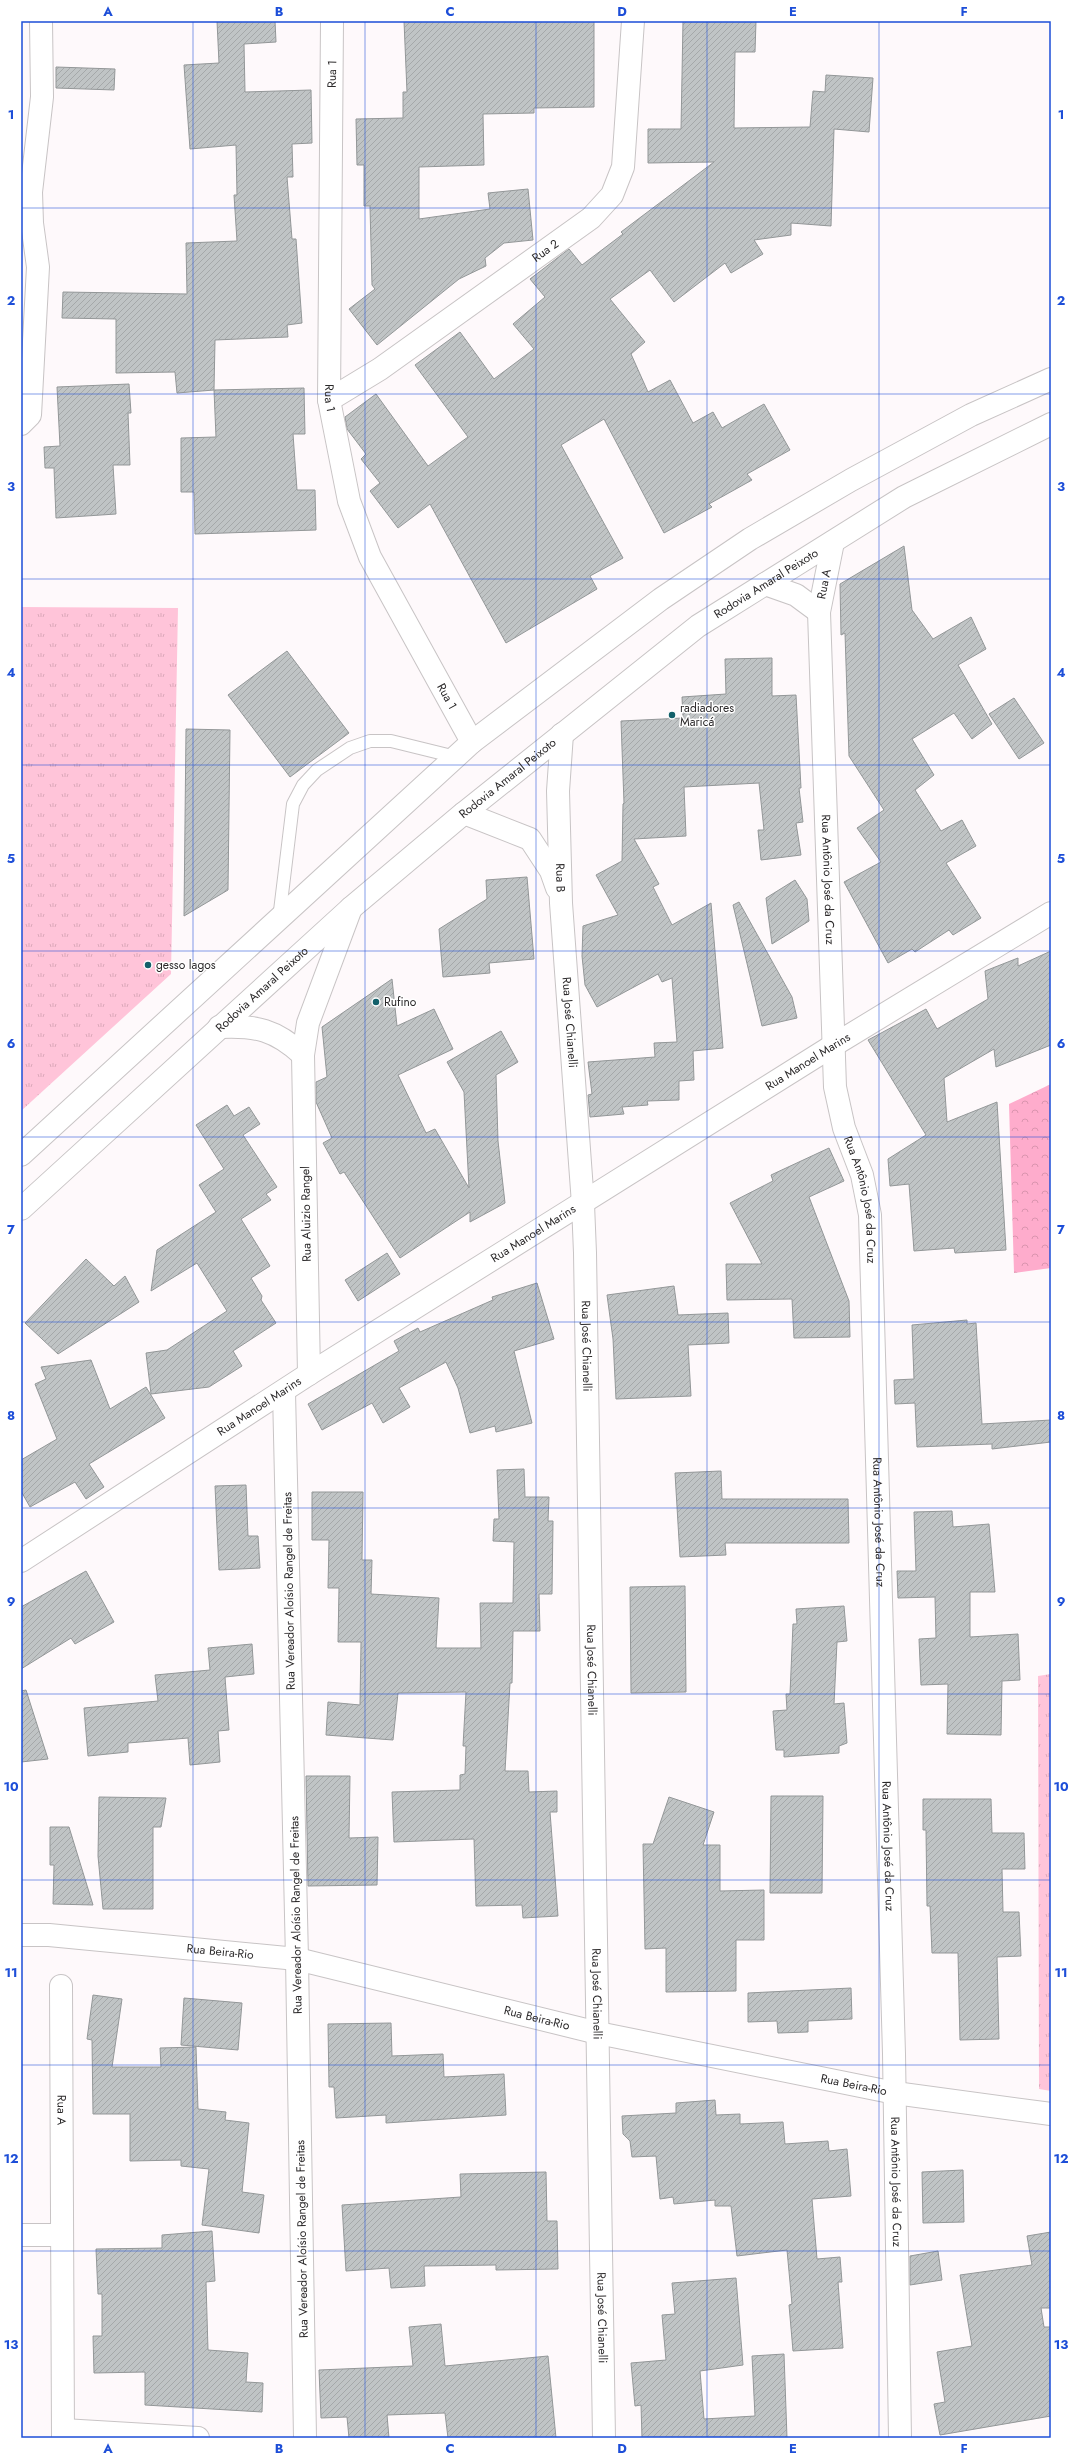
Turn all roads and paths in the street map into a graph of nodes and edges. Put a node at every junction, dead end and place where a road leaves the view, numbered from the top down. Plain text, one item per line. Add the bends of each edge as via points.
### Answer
1 (42, 21) edge
2 (332, 21) edge
3 (633, 21) edge
4 (1051, 379) edge
5 (329, 400) junction
6 (21, 424) edge
7 (1051, 424) edge
8 (833, 542) junction
9 (765, 584) junction
10 (819, 612) junction
11 (562, 734) junction
12 (472, 742) junction
13 (456, 757) junction
14 (464, 813) junction
15 (561, 902) junction
16 (352, 908) junction
17 (1051, 913) edge
18 (279, 920) junction
19 (220, 1027) junction
20 (834, 1045) junction
21 (303, 1055) junction
22 (21, 1155) edge
23 (583, 1204) junction
24 (21, 1209) edge
25 (309, 1374) junction
26 (284, 1392) junction
27 (21, 1561) edge
28 (21, 1935) edge
29 (297, 1959) junction
30 (61, 1986) dead end
31 (598, 2033) junction
32 (895, 2093) junction
33 (1051, 2114) edge
34 (21, 2235) edge
35 (61, 2235) junction
36 (63, 2434) edge
37 (198, 2438) edge
38 (305, 2438) edge
39 (604, 2438) edge
40 (900, 2438) edge

1 - 6 main road via 42,97 31,192 38,267 30,415
2 - 5 main road, Rua 1
3 - 5 main road, Rua 2 via 623,167 612,195 591,218 380,369
4 - 12 main road via 971,416 851,480 750,539 661,599
5 - 12 main road, Rua 1 via 349,501 370,557
7 - 8 main road, Rodovia Amaral Peixoto via 904,497
8 - 9 main road, Rodovia Amaral Peixoto
8 - 10 main road, Rua A
9 - 10 main road, Rua A via 796,595
9 - 11 main road, Rodovia Amaral Peixoto via 698,626
10 - 20 main road, Rua Antônio José da Cruz
11 - 14 main road, Rodovia Amaral Peixoto
11 - 15 main road, Rua B via 558,791
12 - 13 main road
13 - 18 main road
13 - 18 lane via 391,741 370,741 350,748 317,770 303,785 293,804
14 - 15 main road, Rua B via 530,839 552,871
14 - 16 main road, Rodovia Amaral Peixoto
15 - 23 main road, Rua José Chianelli
16 - 19 main road, Rodovia Amaral Peixoto
16 - 21 main road, Rua Aluizio Rangel via 308,1023
17 - 20 main road, Rua Manoel Marins
18 - 22 main road
19 - 21 main road via 246,1027 275,1033 290,1042
19 - 24 main road, Rodovia Amaral Peixoto
20 - 23 main road, Rua Manoel Marins
20 - 32 main road, Rua Antônio José da Cruz via 835,1087 839,1108 862,1174 870,1215
21 - 25 main road, Rua Aluizio Rangel
23 - 25 main road, Rua Manoel Marins
23 - 31 main road, Rua José Chianelli
25 - 26 main road, Rua Manoel Marins
26 - 27 main road, Rua Manoel Marins
26 - 29 main road, Rua Vereador Aloísio Rangel de Freitas
28 - 29 main road, Rua Beira-Rio via 49,1935
29 - 31 main road, Rua Beira-Rio
29 - 38 main road, Rua Vereador Aloísio Rangel de Freitas
30 - 35 main road, Rua A
31 - 32 main road, Rua Beira-Rio
31 - 39 main road, Rua José Chianelli
32 - 33 main road, Rua Beira-Rio
32 - 40 main road, Rua Antônio José da Cruz
34 - 35 main road
35 - 36 main road, Rua A
36 - 37 main road, Rua A

